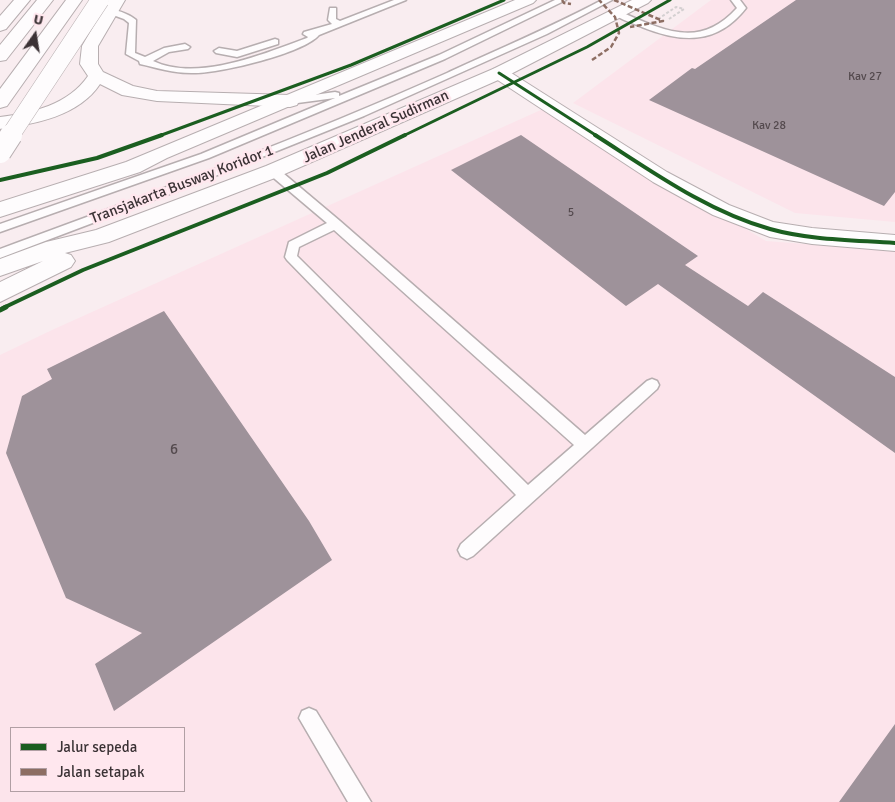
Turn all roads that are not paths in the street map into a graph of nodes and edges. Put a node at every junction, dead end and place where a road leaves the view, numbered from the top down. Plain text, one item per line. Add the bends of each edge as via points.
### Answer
1 (22, 0) edge
2 (45, 0) edge
3 (65, 0) edge
4 (74, 0) edge
5 (528, 0) edge
6 (562, 0) edge
7 (643, 0) edge
8 (735, 0) edge
9 (394, 1) edge
10 (109, 4) edge
11 (613, 7) edge
12 (334, 10) dead end
13 (339, 24) junction
14 (0, 26) edge
15 (316, 33) junction
16 (185, 47) dead end
17 (219, 51) dead end
18 (237, 54) junction
19 (0, 56) edge
20 (143, 62) junction
21 (245, 62) junction
22 (498, 73) junction
23 (97, 76) junction
24 (0, 86) edge
25 (357, 92) junction
26 (290, 101) junction
27 (0, 102) edge
28 (387, 104) junction
29 (0, 123) edge
30 (340, 143) junction
31 (0, 152) edge
32 (160, 154) junction
33 (273, 171) junction
34 (0, 192) edge
35 (0, 210) edge
36 (336, 224) junction
37 (0, 228) edge
38 (102, 236) junction
39 (895, 243) edge
40 (0, 254) edge
41 (0, 268) edge
42 (0, 293) edge
43 (652, 385) dead end
44 (584, 444) junction
45 (528, 496) junction
46 (467, 550) dead end
47 (309, 718) dead end
48 (360, 802) edge

1 - 14 main road
2 - 19 main road
3 - 24 main road
4 - 27 main road
5 - 26 main road
6 - 25 lane, Transjakarta Busway Koridor 1 via 442,57
7 - 11 main road, Jalan Jenderal Sudirman
8 - 11 lane via 742,8 734,20 720,30 698,36 670,33
9 - 13 lane
10 - 20 lane via 133,22 131,54
10 - 23 main road via 90,46 89,64
10 - 31 main road, bridge
11 - 22 main road, Jalan Jenderal Sudirman
11 - 28 lane, Transjakarta Busway Koridor 1 via 574,18
12 - 13 lane via 332,20
13 - 15 lane
15 - 18 lane via 301,34
15 - 21 lane via 310,40
16 - 20 lane via 167,50
17 - 18 lane
18 - 21 lane
20 - 21 lane via 200,72
22 - 30 main road, Jalan Jenderal Sudirman
22 - 39 main road via 660,177 721,210 770,229
23 - 26 main road via 128,92 157,96
23 - 29 main road via 92,87 60,108
25 - 26 lane
25 - 37 lane, Transjakarta Busway Koridor 1 via 205,156
26 - 32 main road
28 - 30 lane
28 - 40 lane, Transjakarta Busway Koridor 1
30 - 33 main road, Jalan Jenderal Sudirman
32 - 34 main road via 128,158
32 - 35 main road
33 - 36 lane
33 - 38 main road, Jalan Jenderal Sudirman
36 - 44 lane
36 - 45 lane via 293,245 291,257
38 - 41 main road, Jalan Jenderal Sudirman via 54,248
38 - 42 main road, Jalan Jenderal Sudirman via 59,263
43 - 44 lane
44 - 45 lane
45 - 46 lane
47 - 48 lane

